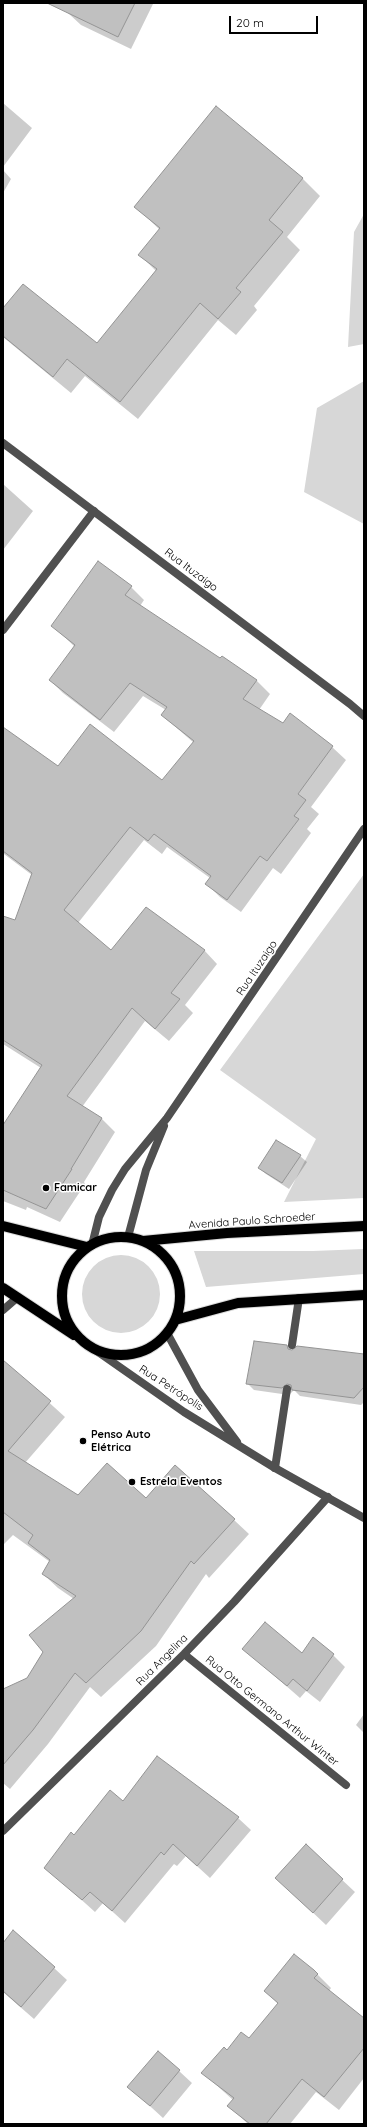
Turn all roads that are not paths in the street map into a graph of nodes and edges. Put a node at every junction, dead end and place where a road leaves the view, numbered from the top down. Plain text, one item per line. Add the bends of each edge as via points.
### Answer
1 (3, 443) edge
2 (94, 511) junction
3 (3, 630) edge
4 (364, 716) edge
5 (364, 829) edge
6 (167, 1118) junction
7 (3, 1226) edge
8 (364, 1226) edge
9 (128, 1237) junction
10 (142, 1241) junction
11 (90, 1246) junction
12 (3, 1288) edge
13 (364, 1295) edge
14 (18, 1298) junction
15 (299, 1298) junction
16 (3, 1310) edge
17 (175, 1320) junction
18 (166, 1333) junction
19 (81, 1340) junction
20 (292, 1346) dead end
21 (91, 1347) junction
22 (287, 1389) dead end
23 (240, 1446) junction
24 (276, 1468) junction
25 (328, 1497) junction
26 (364, 1518) edge
27 (184, 1654) junction
28 (346, 1785) dead end
29 (3, 1831) edge

1 - 2 street, Rua Ituzaigo
2 - 3 street
2 - 4 street, Rua Ituzaigo
5 - 6 street, Rua Ituzaigo
6 - 9 street, Rua Ituzaigo via 146,1170
6 - 11 street, Rua Ituzaigo via 125,1169 112,1190 99,1217
7 - 11 main road
8 - 10 main road, Avenida Paulo Schroeder via 227,1233
9 - 10 main road
9 - 11 main road via 109,1238
10 - 17 main road via 156,1249 175,1273 179,1304
11 - 19 main road via 75,1259 66,1274 62,1292 70,1326
12 - 14 main road
13 - 15 main road
14 - 16 street
14 - 19 main road
15 - 17 main road via 238,1303
15 - 20 street
17 - 18 main road
18 - 21 main road via 155,1345 140,1352 106,1353
18 - 23 street, Rua Petrópolis via 198,1390
19 - 21 main road
21 - 23 street, Rua Petrópolis via 140,1384
22 - 24 street
23 - 24 street, Rua Petrópolis
24 - 25 street, Rua Petrópolis
25 - 26 street, Rua Petrópolis
25 - 27 street, Rua Angelina
27 - 28 street, Rua Otto Germano Arthur Winter
27 - 29 street, Rua Angelina

